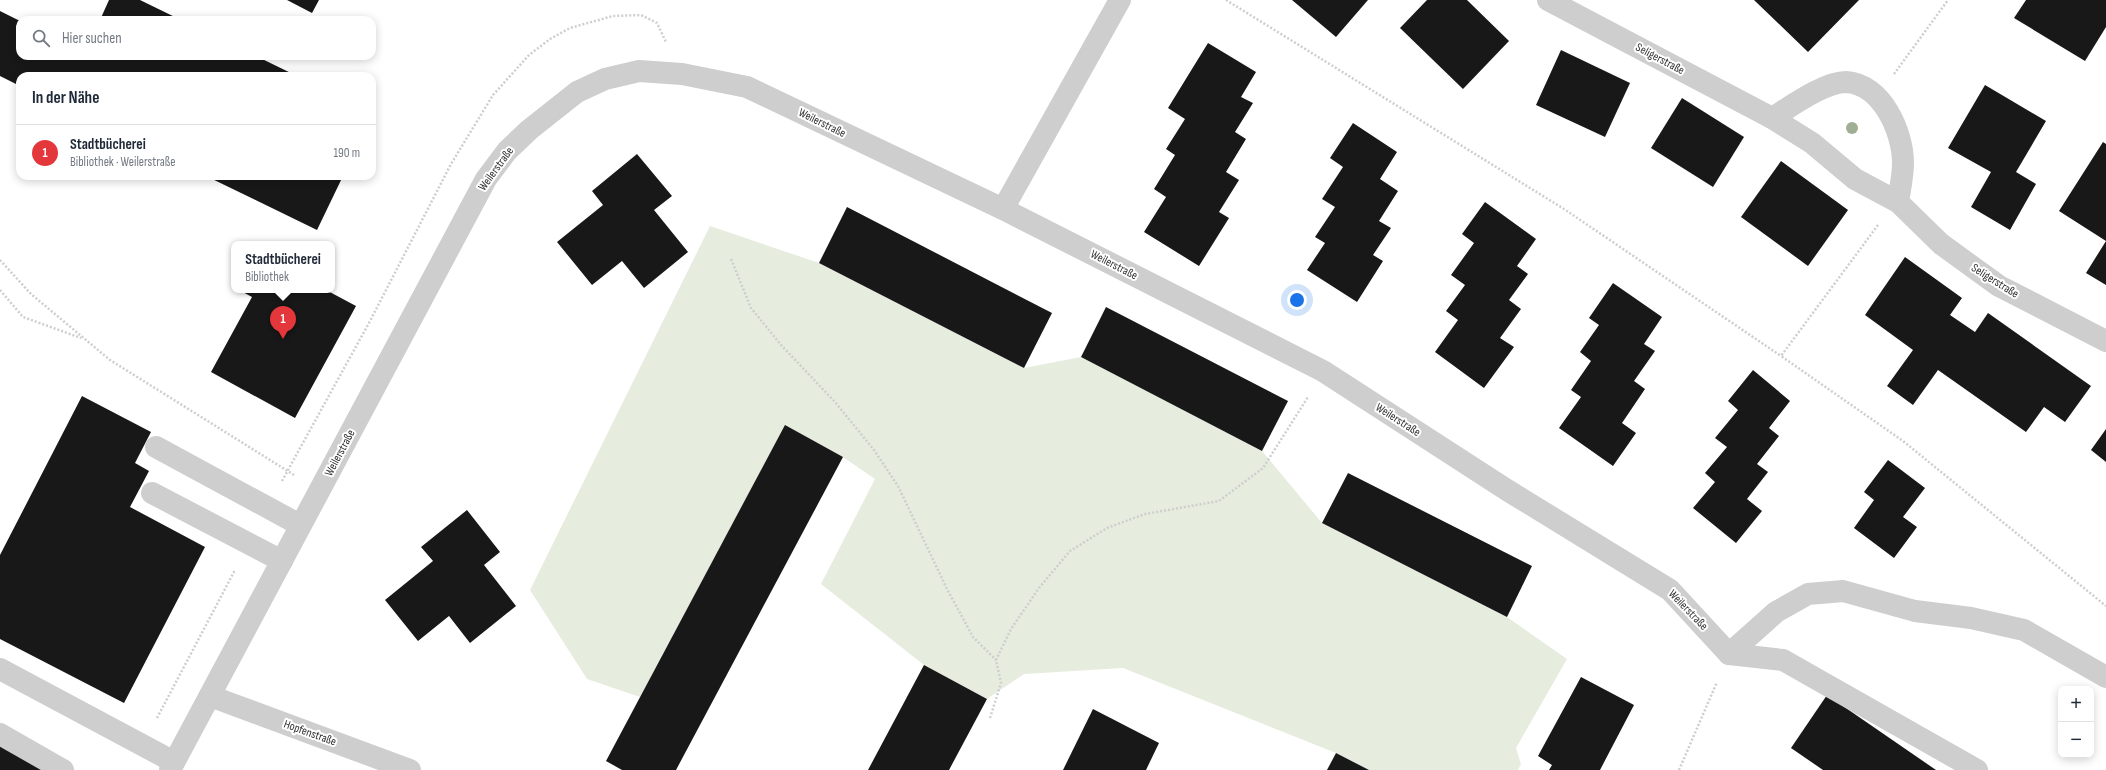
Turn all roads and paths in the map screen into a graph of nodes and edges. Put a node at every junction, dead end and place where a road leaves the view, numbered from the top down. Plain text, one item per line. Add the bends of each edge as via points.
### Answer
1 (1120, 0) edge
2 (1226, 0) edge
3 (1548, 0) edge
4 (1948, 0) edge
5 (1877, 97) junction
6 (1772, 118) junction
7 (1898, 202) junction
8 (1003, 209) junction
9 (730, 259) dead end
10 (0, 260) edge
11 (0, 290) edge
12 (83, 339) junction
13 (2106, 341) edge
14 (1781, 356) junction
15 (1323, 370) junction
16 (156, 447) dead end
17 (319, 492) junction
18 (152, 493) dead end
19 (300, 525) junction
20 (282, 561) junction
21 (2106, 606) edge
22 (1729, 654) junction
23 (996, 660) junction
24 (0, 669) edge
25 (2106, 677) edge
26 (210, 696) junction
27 (990, 718) dead end
28 (0, 734) edge
29 (172, 766) edge
30 (63, 770) edge
31 (410, 770) edge
32 (1679, 770) edge
33 (1977, 770) edge

1 - 8 street
2 - 14 path via 1564,209
3 - 6 street, Seligerstraße
4 - 5 path
5 - 6 street via 1869,89 1846,82 1816,90
5 - 7 street via 1895,122 1903,162
6 - 7 street, Seligerstraße via 1812,143 1855,179
7 - 13 street, Seligerstraße via 1941,244 1999,286
7 - 14 path
8 - 15 street, Weilerstraße
8 - 17 street, Weilerstraße via 747,87 682,74 639,71 605,79 577,92 551,111 506,151 486,179
9 - 23 path via 751,308 782,346 835,402 874,450 898,486 973,637
10 - 12 path via 32,294
11 - 12 path via 23,317
12 - 17 path via 110,360
14 - 21 path via 1903,441
15 - 22 street, Weilerstraße via 1507,490 1670,590
15 - 23 path via 1263,468 1219,501 1145,514 1107,528 1070,551 1039,588 1015,623
16 - 19 street
17 - 19 street, Weilerstraße
18 - 20 street
19 - 20 street, Weilerstraße
20 - 26 street, Weilerstraße
22 - 25 street via 1776,612 1808,594 1843,591 1916,611 1971,618 2024,630
22 - 32 path
22 - 33 street via 1783,660
23 - 27 path via 1002,683
24 - 29 street
26 - 29 street, Weilerstraße
26 - 31 street, Hopfenstraße
28 - 30 street

